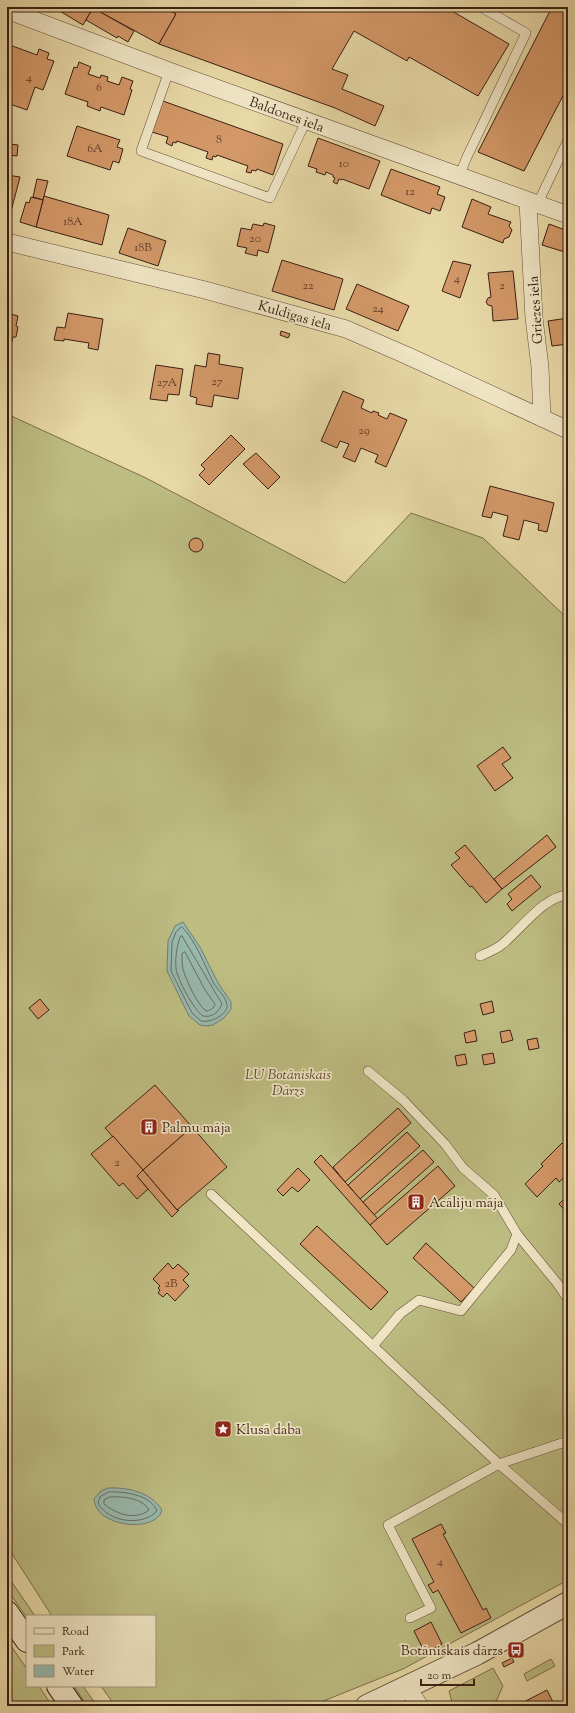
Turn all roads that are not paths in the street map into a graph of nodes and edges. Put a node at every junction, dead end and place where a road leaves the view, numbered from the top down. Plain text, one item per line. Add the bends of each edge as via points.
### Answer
1 (481, 7) edge
2 (7, 10) edge
3 (168, 71) junction
4 (306, 121) junction
5 (568, 140) edge
6 (459, 177) junction
7 (532, 203) junction
8 (568, 216) edge
9 (7, 242) edge
10 (542, 418) junction
11 (568, 430) edge
12 (568, 895) edge
13 (480, 956) dead end
14 (368, 1071) dead end
15 (211, 1194) dead end
16 (517, 1234) junction
17 (568, 1299) edge
18 (373, 1346) junction
19 (568, 1441) edge
20 (499, 1464) junction
21 (568, 1524) edge
22 (568, 1603) edge
23 (7, 1612) edge
24 (410, 1618) dead end
25 (26, 1640) edge
26 (59, 1687) edge
27 (407, 1688) junction
28 (72, 1706) edge
29 (367, 1706) edge
30 (420, 1706) edge

1 - 6 lane via 526,33
2 - 3 street, Baldones iela
3 - 4 street, Baldones iela
3 - 4 lane via 140,151 270,198
4 - 6 street, Baldones iela
5 - 7 lane
6 - 7 street, Baldones iela
7 - 8 street, Baldones iela
7 - 10 street, Griezes iela via 534,318 540,367
9 - 10 street, Kuldīgas iela via 205,290 346,329
10 - 11 street, Kuldīgas iela
12 - 13 lane via 549,901 499,947
14 - 16 lane via 403,1100 445,1144 463,1168 494,1194
15 - 18 lane
16 - 17 lane
16 - 18 lane via 511,1250 461,1311 419,1300 400,1314
18 - 20 lane
19 - 20 lane
20 - 21 lane
20 - 24 lane via 388,1525 431,1608
22 - 27 street via 478,1653
23 - 25 street
26 - 28 street
27 - 29 street
27 - 30 street

